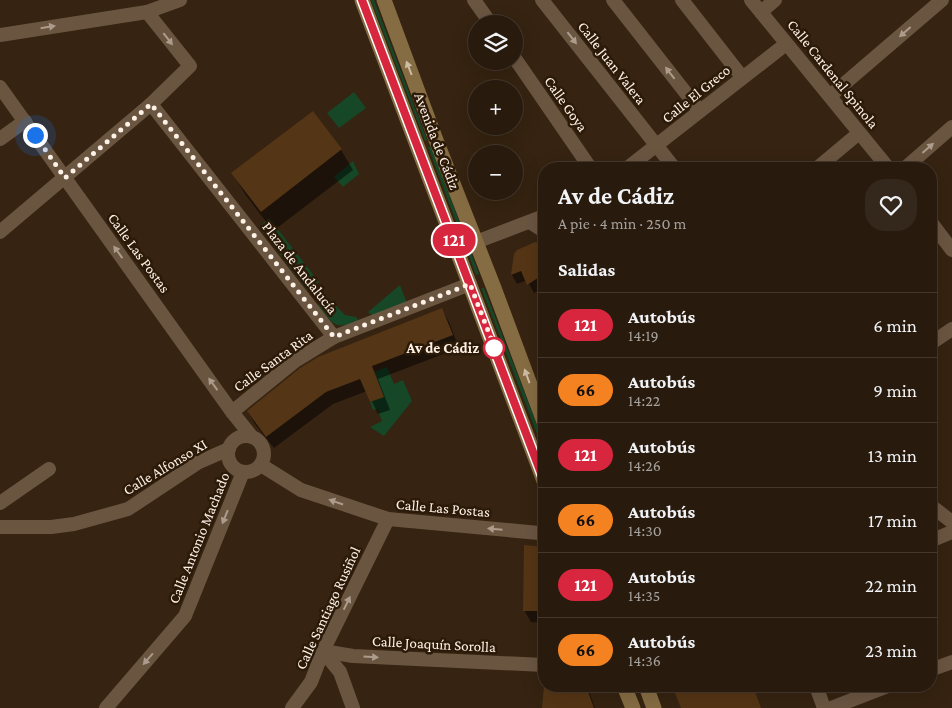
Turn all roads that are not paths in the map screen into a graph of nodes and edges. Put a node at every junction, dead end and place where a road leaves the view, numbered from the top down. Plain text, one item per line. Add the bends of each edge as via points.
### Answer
1 (180, 0) edge
2 (362, 0) edge
3 (384, 0) edge
4 (474, 0) edge
5 (542, 0) edge
6 (613, 0) edge
7 (682, 0) edge
8 (751, 0) edge
9 (775, 0) edge
10 (942, 0) edge
11 (147, 12) junction
12 (761, 12) junction
13 (485, 15) edge
14 (0, 35) edge
15 (786, 44) junction
16 (523, 70) edge
17 (742, 77) junction
18 (0, 87) edge
19 (830, 96) junction
20 (151, 104) junction
21 (700, 111) junction
22 (25, 121) junction
23 (952, 127) edge
24 (859, 133) junction
25 (0, 139) edge
26 (657, 146) junction
27 (586, 162) edge
28 (635, 162) edge
29 (670, 162) edge
30 (824, 162) edge
31 (883, 162) edge
32 (912, 162) edge
33 (65, 178) junction
34 (538, 219) edge
35 (530, 222) junction
36 (538, 227) edge
37 (0, 232) edge
38 (937, 241) edge
39 (476, 242) junction
40 (952, 250) edge
41 (470, 284) junction
42 (952, 329) edge
43 (334, 337) junction
44 (937, 339) edge
45 (538, 406) edge
46 (232, 412) junction
47 (252, 437) junction
48 (228, 449) junction
49 (261, 465) junction
50 (538, 465) edge
51 (49, 469) dead end
52 (243, 472) junction
53 (0, 503) edge
54 (937, 510) edge
55 (388, 519) junction
56 (952, 522) edge
57 (0, 527) edge
58 (952, 532) edge
59 (538, 533) edge
60 (937, 538) edge
61 (323, 652) junction
62 (952, 662) edge
63 (538, 665) edge
64 (937, 667) edge
65 (626, 692) edge
66 (648, 692) edge
67 (818, 692) edge
68 (872, 692) edge
69 (106, 708) edge
70 (292, 708) edge
71 (353, 708) edge
72 (633, 708) edge
73 (654, 708) edge
74 (824, 708) edge
75 (831, 708) edge

1 - 11 street
2 - 41 main road, Avenida de Cádiz
39 -> 3 main road, Avenida de Cádiz
4 - 13 street
5 -> 26 street, Calle Juan Valera
21 -> 6 street
7 - 17 street
8 - 12 street, Calle Cardenal Spinola
9 - 12 street
10 -> 19 street
14 -> 11 street
11 -> 20 street via 190,66
12 - 15 street, Calle Cardenal Spinola
15 - 17 street, Calle El Greco
15 - 19 street, Calle Cardenal Spinola
16 - 27 street, Calle Goya
17 - 21 street, Calle El Greco
18 - 22 street, Calle Las Postas
19 - 24 street, Calle Cardenal Spinola
20 - 33 street
20 - 43 street, Plaza de Andalucía
21 - 26 street, Calle El Greco
22 - 25 street
22 - 33 street, Calle Las Postas
32 -> 23 street
24 - 30 street
24 - 31 street, Calle Cardenal Spinola
26 - 28 street, Calle El Greco
26 - 29 street, Calle Juan Valera
33 - 37 street
46 -> 33 street, Calle Las Postas
34 - 35 street
35 - 36 street
35 - 39 street
38 - 40 street
45 -> 39 main road, Avenida de Cádiz
41 - 43 street, Plaza de Andalucía
41 - 50 main road, Avenida de Cádiz
42 - 44 street
43 - 46 street, Calle Santa Rita via 295,361
46 - 47 street, Calle Las Postas
47 - 48 street via 238,438
47 - 49 street via 261,443 264,450
48 - 52 street via 230,464
48 - 57 street, Calle Alfonso XI via 199,462 128,509 74,524
49 - 52 street via 253,471
55 -> 49 street, Calle Las Postas via 301,490
51 - 53 street
52 -> 69 street, Calle Antonio Machado via 185,616
54 - 56 street
59 -> 55 street, Calle Las Postas
61 -> 55 street, Calle Santiago Rusiñol
58 - 60 street
61 -> 63 street, Calle Joaquín Sorolla
61 - 70 street, Calle Santiago Rusiñol via 311,682
61 - 71 street via 340,672
62 - 64 street
65 - 72 main road
66 - 73 main road
67 - 74 street
68 - 75 street

